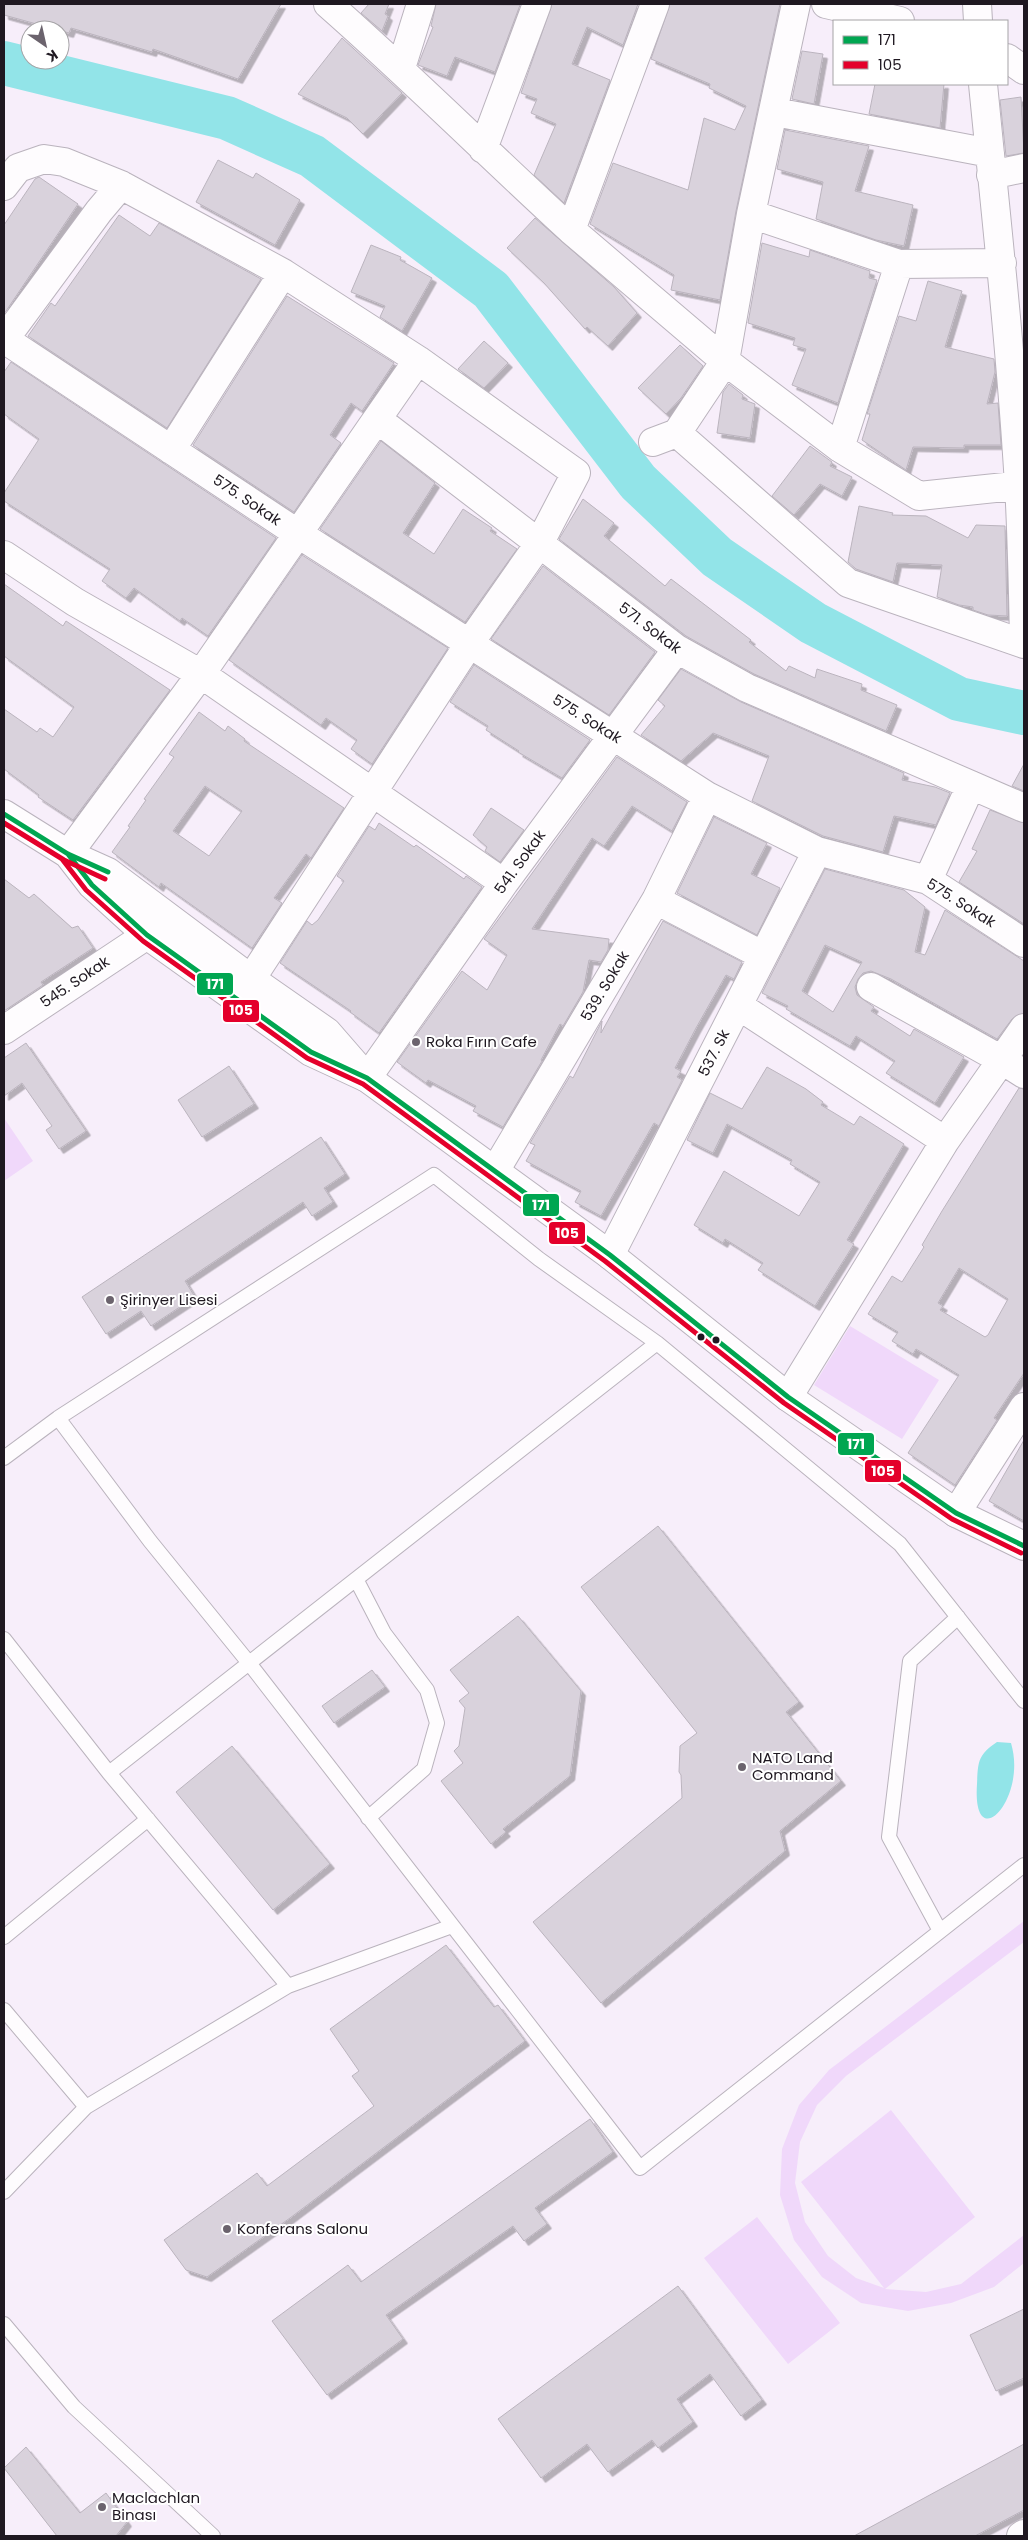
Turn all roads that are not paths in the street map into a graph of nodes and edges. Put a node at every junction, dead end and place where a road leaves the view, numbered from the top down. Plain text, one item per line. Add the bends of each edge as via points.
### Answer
1 (328, 4) edge
2 (421, 4) edge
3 (537, 4) edge
4 (655, 4) edge
5 (796, 4) edge
6 (826, 4) edge
7 (977, 4) edge
8 (896, 20) edge
9 (978, 20) edge
10 (1008, 59) edge
11 (401, 68) junction
12 (1024, 70) edge
13 (984, 85) edge
14 (775, 112) junction
15 (483, 149) junction
16 (990, 164) junction
17 (1024, 168) edge
18 (121, 184) junction
19 (4, 186) edge
20 (751, 214) junction
21 (571, 230) junction
22 (1002, 263) junction
23 (899, 264) junction
24 (283, 273) junction
25 (4, 339) edge
26 (418, 360) junction
27 (725, 361) junction
28 (377, 419) junction
29 (840, 448) junction
30 (171, 450) junction
31 (1022, 485) edge
32 (297, 533) junction
33 (539, 544) junction
34 (4, 555) edge
35 (1024, 640) edge
36 (468, 644) junction
37 (1024, 644) edge
38 (678, 650) junction
39 (201, 674) junction
40 (614, 736) junction
41 (971, 785) junction
42 (372, 794) junction
43 (707, 796) junction
44 (1024, 808) edge
45 (4, 814) edge
46 (817, 851) junction
47 (68, 854) junction
48 (928, 880) junction
49 (504, 883) junction
50 (656, 900) junction
51 (167, 917) junction
52 (147, 935) junction
53 (1024, 943) edge
54 (762, 955) junction
55 (251, 979) junction
56 (870, 987) dead end
57 (739, 1006) junction
58 (1024, 1028) edge
59 (4, 1030) edge
60 (1013, 1067) edge
61 (367, 1078) junction
62 (944, 1141) junction
63 (495, 1171) junction
64 (610, 1255) junction
65 (658, 1343) junction
66 (788, 1397) junction
67 (1024, 1407) edge
68 (58, 1418) junction
69 (4, 1458) edge
70 (956, 1513) junction
71 (1024, 1546) edge
72 (356, 1579) junction
73 (958, 1617) junction
74 (4, 1638) edge
75 (249, 1663) junction
76 (1024, 1700) edge
77 (108, 1774) junction
78 (368, 1818) junction
79 (148, 1820) junction
80 (1024, 1865) edge
81 (452, 1926) junction
82 (940, 1931) junction
83 (4, 1936) edge
84 (288, 1986) junction
85 (4, 2010) edge
86 (86, 2107) junction
87 (4, 2192) edge
88 (4, 2324) edge
89 (1024, 2534) edge
90 (213, 2536) edge
91 (1021, 2536) edge

1 - 11 street
2 - 11 street
3 - 15 street
4 - 21 street
5 - 14 street
6 - 8 street
7 - 9 street
10 - 12 street
11 - 15 street
13 - 16 street
14 - 16 street
14 - 20 street
15 - 21 street
16 - 17 street
16 - 22 street
18 - 19 street via 64,162 44,159 18,168
18 - 24 street
18 - 25 street via 98,210
20 - 23 street
20 - 27 street
21 - 27 street
22 - 23 street
22 - 31 street
23 - 29 street
24 - 26 street
24 - 30 street
25 - 30 street, 575. Sokak
26 - 28 street
26 - 33 street via 576,473
27 - 29 street
27 - 37 street via 665,438 848,583
28 - 32 street
28 - 33 street, 571. Sokak
29 - 31 street via 919,496
30 - 32 street, 575. Sokak
31 - 35 street
32 - 36 street, 575. Sokak
32 - 39 street
33 - 36 street
33 - 38 street, 571. Sokak
34 - 39 street via 75,602
36 - 40 street, 575. Sokak
36 - 42 street
38 - 40 street, 541. Sokak
38 - 41 street, 571. Sokak via 747,688
39 - 42 street
39 - 47 street
40 - 43 street, 575. Sokak
40 - 49 street, 541. Sokak
41 - 44 street, 571. Sokak
41 - 48 street
42 - 49 street
42 - 55 street
43 - 46 street, 575. Sokak
43 - 50 street, 539. Sokak
45 - 47 street
46 - 48 street, 575. Sokak
46 - 54 street, 537. Sk
47 - 51 street via 108,872
47 - 52 street via 92,886
48 - 53 street, 575. Sokak
49 - 61 street, 541. Sokak
50 - 54 street
50 - 63 street, 539. Sokak
51 - 52 street, 545. Sokak
51 - 55 street
52 - 59 street, 545. Sokak
52 - 61 street via 311,1052
54 - 57 street, 537. Sk
55 - 61 street via 327,1032
56 - 60 street
57 - 62 street
57 - 64 street, 537. Sk
58 - 60 street
60 - 62 street
61 - 63 street
62 - 66 street
63 - 64 street
64 - 66 street
65 - 68 lane via 539,1259 434,1175
65 - 72 lane
65 - 73 lane via 900,1544
66 - 70 street
67 - 70 street
68 - 69 lane
68 - 75 lane
70 - 71 street
72 - 75 lane
72 - 78 lane via 384,1633 427,1690 437,1723 424,1769
73 - 76 lane
73 - 82 lane via 910,1661 889,1837
74 - 77 lane
75 - 77 lane
75 - 78 lane
77 - 79 lane
78 - 81 lane
79 - 83 lane
79 - 84 lane
80 - 82 lane
81 - 82 lane via 640,2168
81 - 84 lane
84 - 86 lane
85 - 86 lane
86 - 87 lane
88 - 90 lane via 74,2407
89 - 91 street

